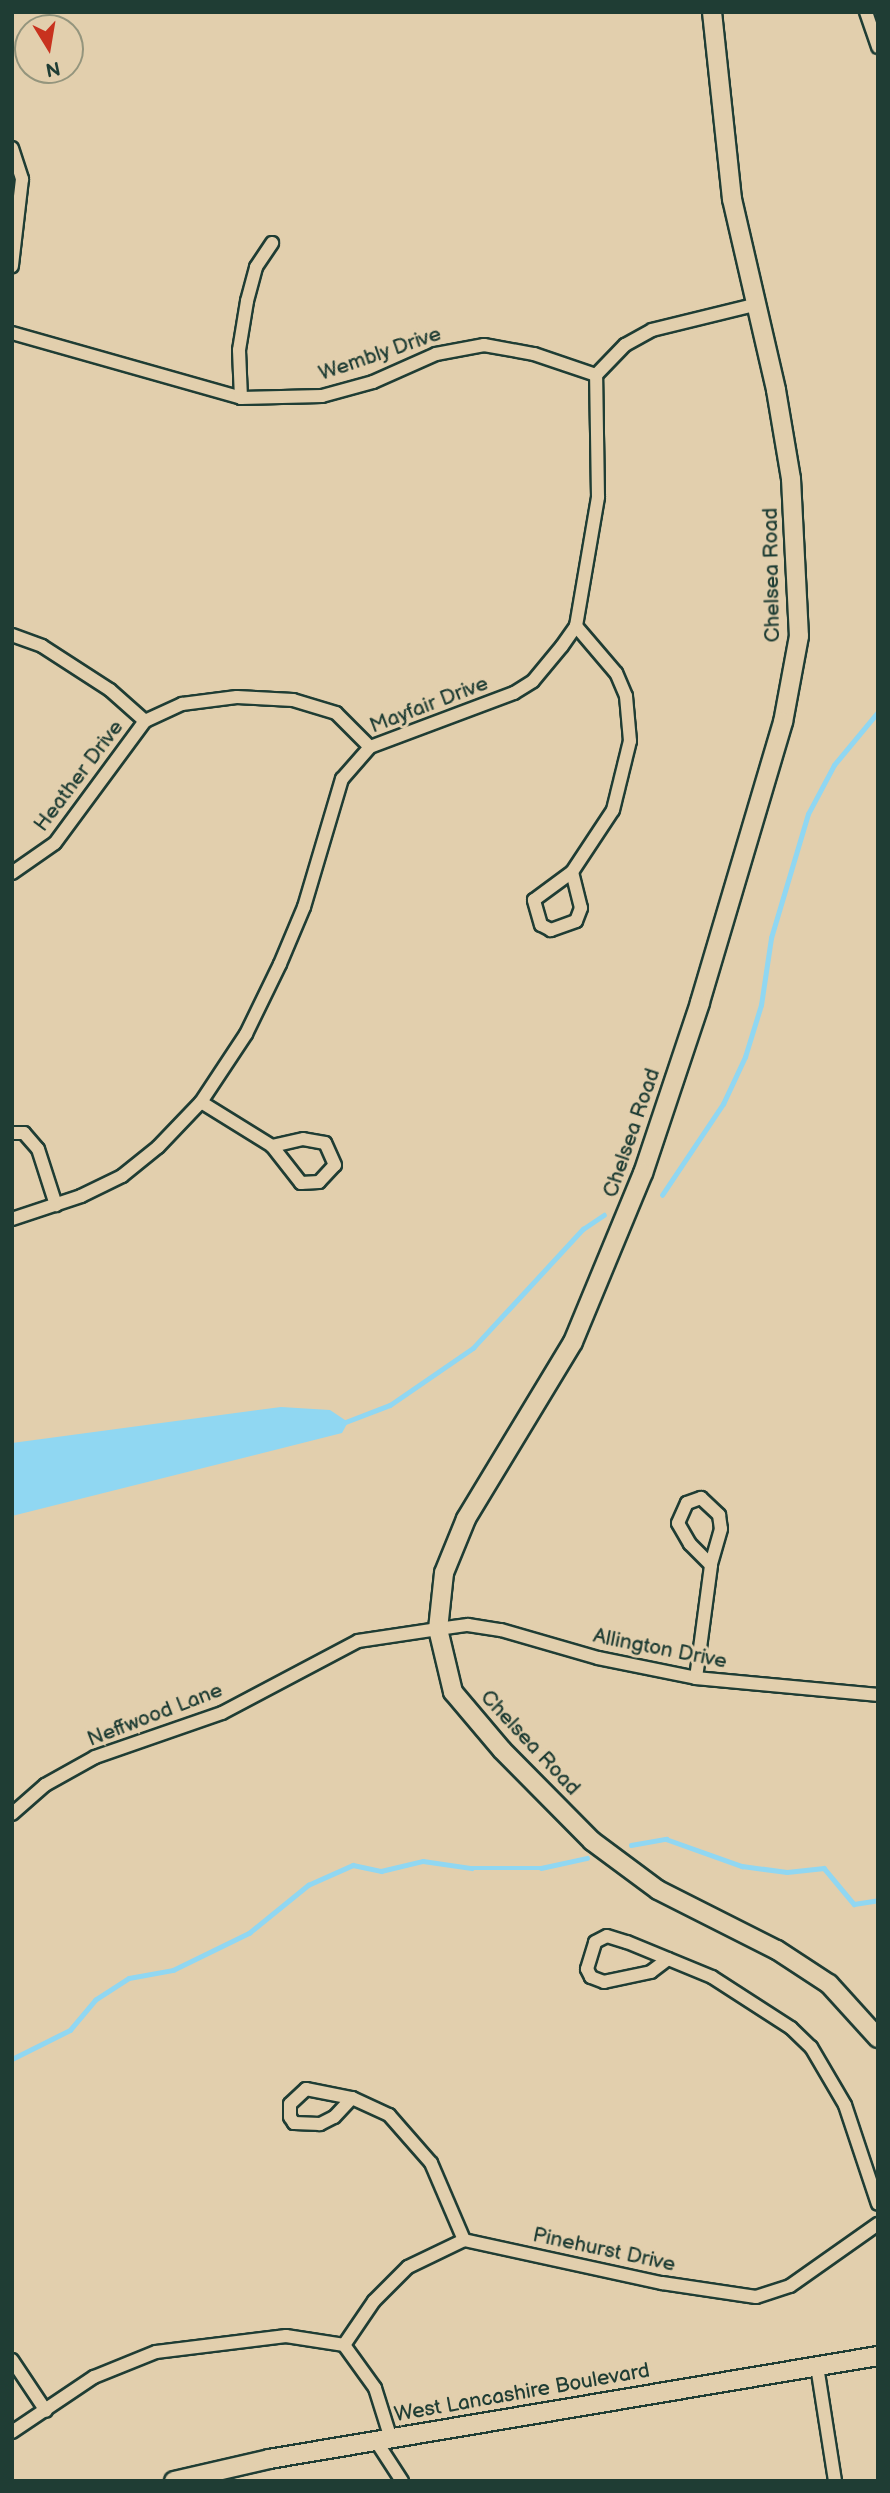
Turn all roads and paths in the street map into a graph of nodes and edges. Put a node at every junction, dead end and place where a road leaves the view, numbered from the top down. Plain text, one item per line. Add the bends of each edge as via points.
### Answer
1 (712, 12) edge
2 (866, 12) edge
3 (878, 47) edge
4 (12, 148) edge
5 (17, 204) edge
6 (272, 243) dead end
7 (12, 266) edge
8 (758, 304) junction
9 (12, 333) edge
10 (596, 375) junction
11 (241, 398) junction
12 (576, 626) junction
13 (12, 635) edge
14 (145, 721) junction
15 (370, 747) junction
16 (572, 872) junction
17 (12, 873) edge
18 (201, 1102) junction
19 (12, 1133) edge
20 (272, 1146) junction
21 (56, 1205) junction
22 (12, 1219) edge
23 (711, 1565) junction
24 (438, 1629) junction
25 (696, 1678) junction
26 (878, 1695) edge
27 (12, 1814) edge
28 (668, 1959) junction
29 (878, 2038) edge
30 (352, 2098) junction
31 (878, 2204) edge
32 (878, 2224) edge
33 (464, 2240) junction
34 (344, 2344) junction
35 (878, 2356) edge
36 (12, 2360) edge
37 (817, 2366) junction
38 (46, 2412) junction
39 (12, 2432) edge
40 (383, 2440) junction
41 (174, 2481) edge
42 (402, 2481) edge
43 (835, 2481) edge

1 - 8 street, Chelsea Road via 732,199
2 - 3 street
4 - 5 street via 20,161
5 - 7 street
6 - 11 street via 256,267 247,301 239,350
8 - 10 street via 652,330 625,345
8 - 24 street, Chelsea Road via 776,390 797,538 799,636 783,722 700,1003 634,1197 573,1342 466,1519 444,1573
9 - 11 street, Wembly Drive
10 - 11 street, Wembly Drive via 534,354 484,345 436,354 373,382 322,396
10 - 12 street, Mayfair Drive via 598,496
12 - 15 street, Mayfair Drive via 533,681 514,693
12 - 16 street via 616,673 626,696 631,730 626,769 613,810
13 - 14 street via 42,646 110,690
14 - 15 street, Heather Drive via 182,704 237,696 293,700 335,713
14 - 17 street, Heather Drive via 55,843
15 - 18 street, Mayfair Drive via 342,779 304,907 280,964 246,1034
16 - 16 street via 534,900 541,925 551,930 576,921 581,908
18 - 20 street
18 - 21 street, Mayfair Drive via 122,1176
19 - 21 street via 24,1133 38,1149
20 - 20 street via 301,1183 319,1182 335,1165 325,1143 303,1139
21 - 22 street, Mayfair Drive
23 - 23 street via 719,1515 710,1503 692,1499 678,1523 690,1544
23 - 25 street
24 - 25 street, Allington Drive via 468,1625 501,1630 598,1658
24 - 27 street, Neffwood Lane via 358,1641 222,1713 96,1757 45,1785
24 - 29 street, Chelsea Road via 453,1692 502,1750 592,1841 658,1890 777,1950 829,1984
25 - 26 street, Allington Drive
28 - 28 street via 607,1936 595,1942 587,1969 591,1977 604,1982 651,1972
28 - 31 street via 712,1977 767,2009 811,2047 845,2105
30 - 30 street via 306,2089 290,2104 290,2117 294,2123 320,2124
30 - 33 street via 390,2115 417,2142 444,2185
32 - 33 street, Pinehurst Drive via 790,2286 756,2297 662,2283
33 - 34 street via 408,2267 374,2301
34 - 38 street via 286,2336 156,2352 94,2377
34 - 40 street via 374,2388
35 - 37 street, West Lancashire Boulevard
36 - 38 street
37 - 40 street, West Lancashire Boulevard
37 - 43 street
38 - 39 street
40 - 41 street, West Lancashire Boulevard
40 - 42 street

